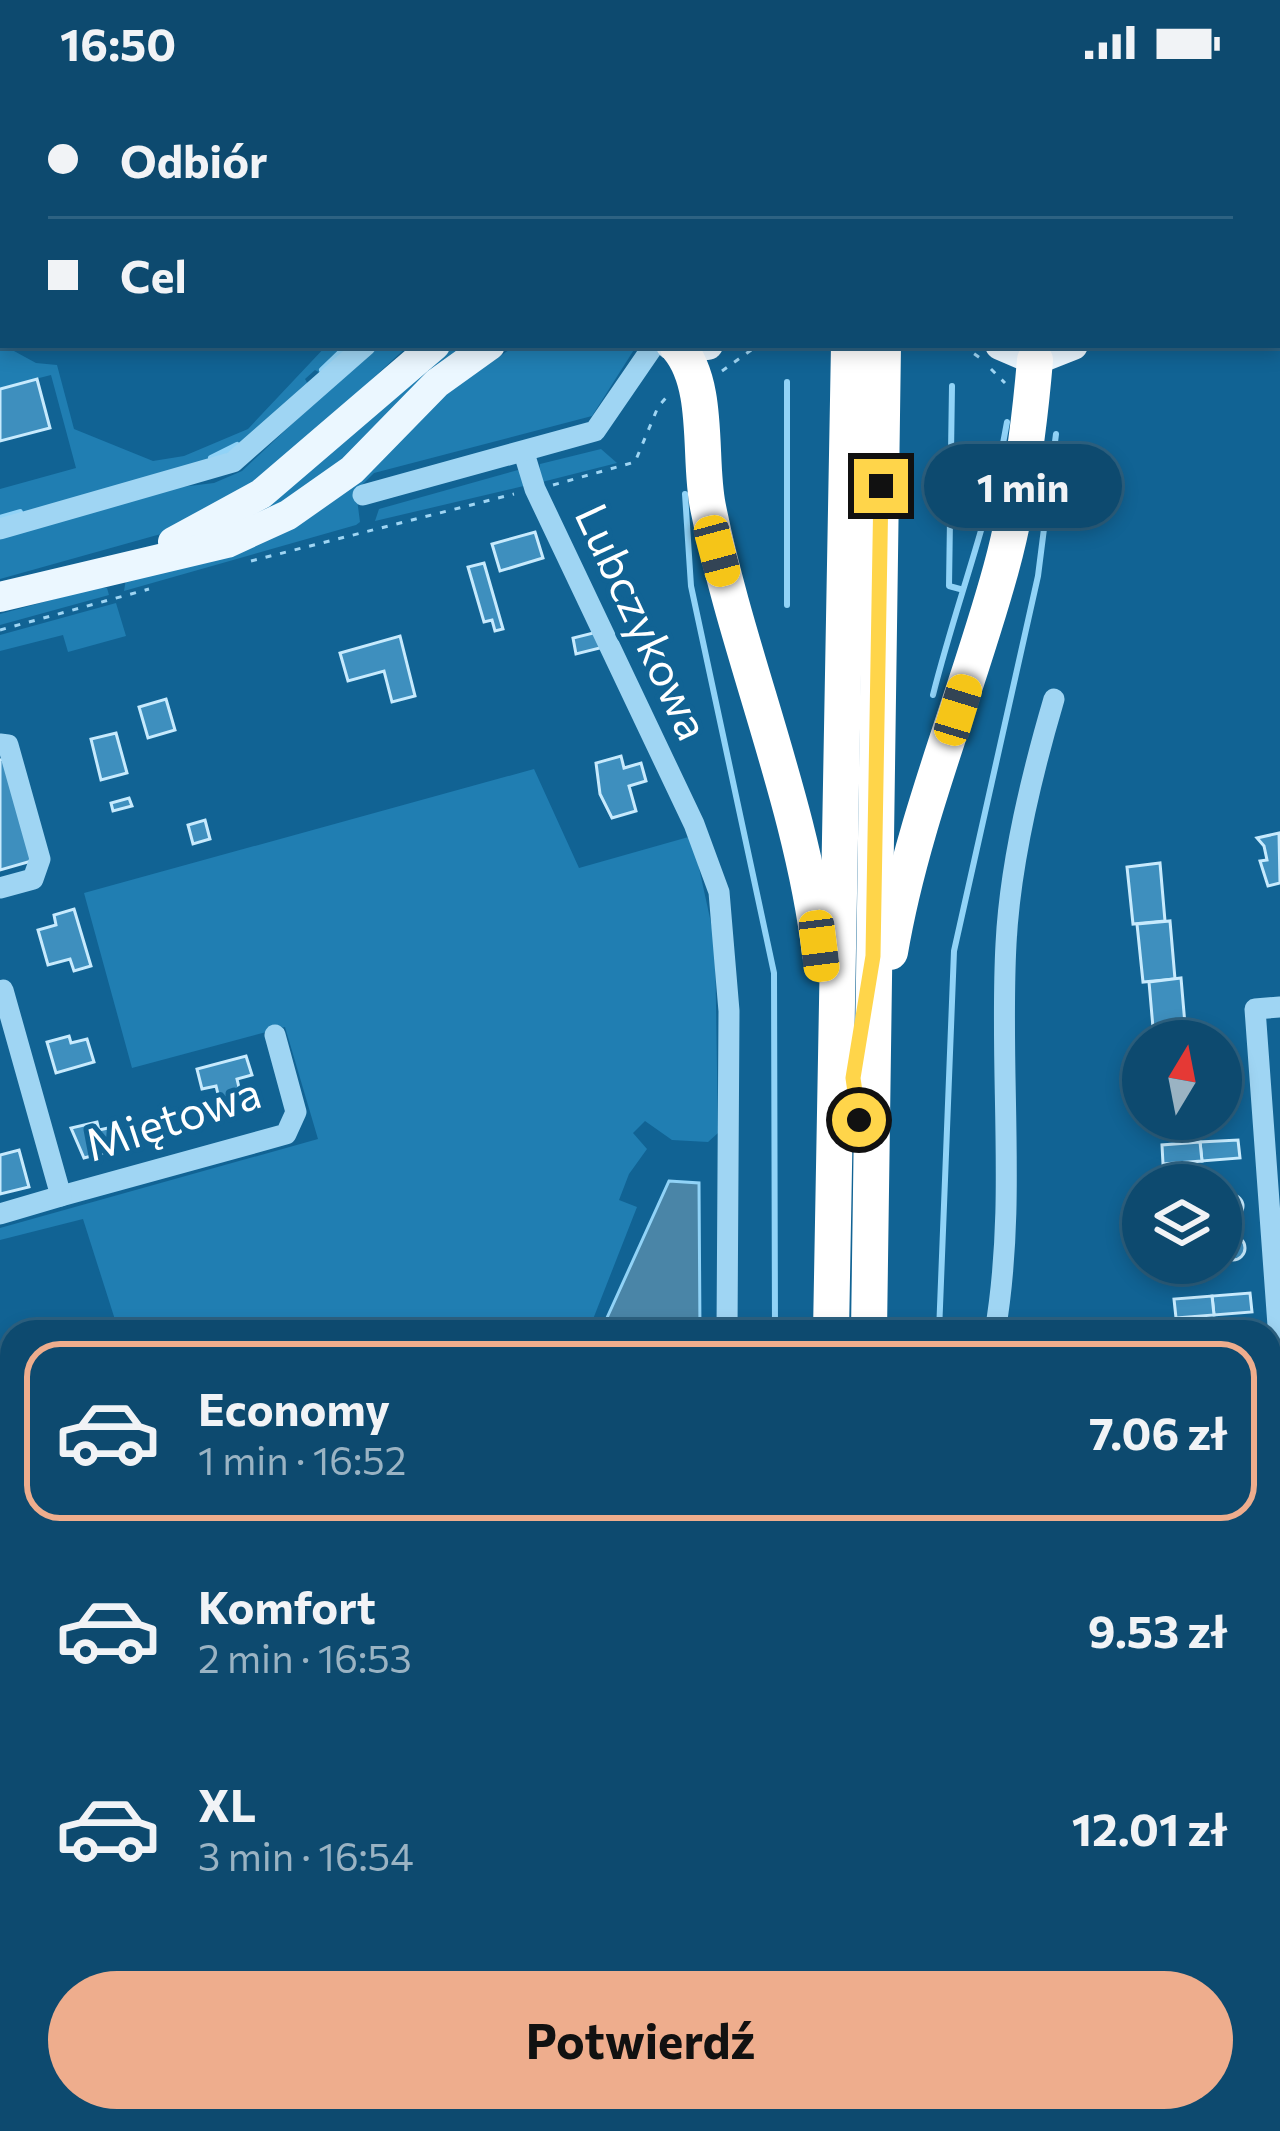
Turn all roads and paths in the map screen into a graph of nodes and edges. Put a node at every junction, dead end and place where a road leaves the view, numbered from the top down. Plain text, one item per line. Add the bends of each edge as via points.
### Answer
1 (363, 348) edge
2 (431, 348) edge
3 (486, 348) edge
4 (676, 348) edge
5 (679, 348) edge
6 (754, 348) edge
7 (849, 348) edge
8 (884, 348) edge
9 (1007, 348) edge
10 (1065, 348) edge
11 (1035, 360) junction
12 (694, 382) junction
13 (524, 452) junction
14 (536, 489) junction
15 (363, 495) dead end
16 (0, 529) edge
17 (243, 564) dead end
18 (111, 567) junction
19 (164, 585) dead end
20 (0, 597) edge
21 (0, 630) edge
22 (1054, 699) dead end
23 (0, 744) edge
24 (0, 888) edge
25 (855, 955) junction
26 (3, 990) dead end
27 (1280, 1007) edge
28 (274, 1034) dead end
29 (853, 1084) junction
30 (61, 1196) junction
31 (0, 1214) edge
32 (727, 1320) edge
33 (831, 1320) edge
34 (869, 1320) edge
35 (996, 1320) edge
36 (1278, 1320) edge

1 - 16 street via 233,462
2 - 18 main road via 242,508
3 - 18 main road via 437,383 352,470 288,515 227,543
4 - 13 street via 596,431
5 - 12 highway
6 - 12 path
7 - 25 highway
8 - 25 highway
9 - 11 main road
10 - 11 main road
11 - 29 highway via 1023,478
12 - 14 path via 658,406 635,462
12 - 29 highway via 717,551
13 - 14 street, Lubczykowa
13 - 15 street
14 - 17 path
14 - 32 street, Lubczykowa via 694,824 718,892 727,942
18 - 20 main road
19 - 21 path
22 - 35 street via 1006,944 1010,1210
23 - 24 street via 8,745 40,867 33,879
25 - 29 highway
26 - 30 street, Miętowa
27 - 36 street via 1255,1009
28 - 30 street, Miętowa via 296,1112 286,1134
29 - 33 highway via 832,1219
29 - 34 highway via 870,1205
30 - 31 street, Miętowa

